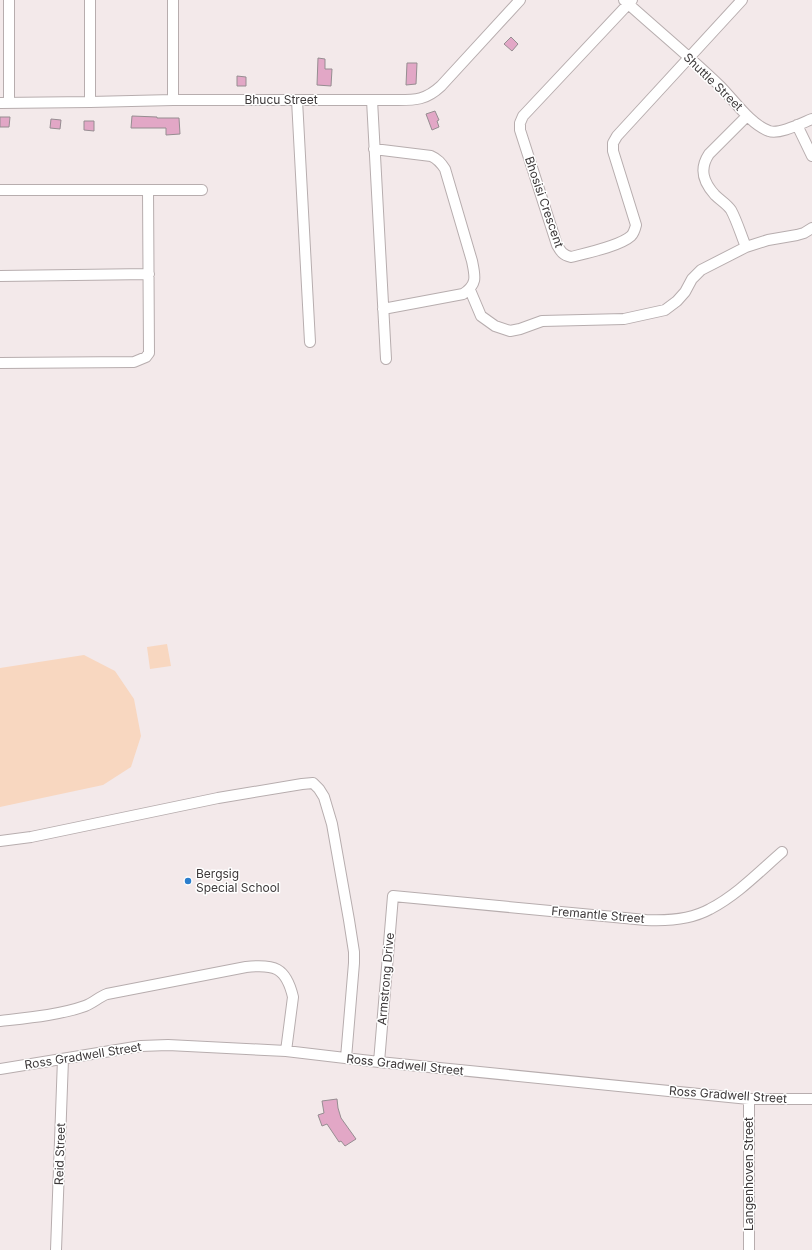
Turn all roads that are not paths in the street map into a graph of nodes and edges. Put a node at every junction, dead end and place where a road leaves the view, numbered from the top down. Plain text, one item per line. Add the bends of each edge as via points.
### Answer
1 (9, 0) edge
2 (90, 0) edge
3 (173, 0) edge
4 (520, 0) edge
5 (742, 0) edge
6 (628, 1) edge
7 (689, 58) junction
8 (173, 100) junction
9 (297, 100) junction
10 (372, 100) junction
11 (90, 102) junction
12 (5, 103) edge
13 (747, 116) junction
14 (812, 119) edge
15 (797, 125) junction
16 (374, 149) junction
17 (812, 156) edge
18 (0, 190) edge
19 (148, 190) junction
20 (202, 190) dead end
21 (812, 228) edge
22 (746, 247) junction
23 (149, 274) junction
24 (0, 276) edge
25 (470, 290) junction
26 (384, 310) junction
27 (310, 342) dead end
28 (386, 358) dead end
29 (0, 363) edge
30 (0, 841) edge
31 (782, 852) dead end
32 (393, 896) joint
33 (0, 1021) edge
34 (286, 1052) junction
35 (346, 1058) junction
36 (63, 1059) junction
37 (379, 1062) junction
38 (0, 1069) edge
39 (749, 1099) junction
40 (812, 1099) edge
41 (56, 1250) edge
42 (749, 1250) edge

1 - 12 street
2 - 11 street
3 - 8 street
4 - 10 street, Bhucu Street via 432,94 410,100
5 - 7 street
6 - 7 street, Shuttle Street
6 - 7 street, Bhosisi Crescent via 523,116 520,123 520,130 560,252 571,257 623,242 632,235 636,224 613,151 614,143 617,136
7 - 13 street, Shuttle Street via 721,87
8 - 9 street, Bhucu Street
8 - 11 street, Bhucu Street
9 - 10 street, Bhucu Street
9 - 27 street
10 - 16 street
11 - 12 street, Bhucu Street
13 - 15 street, Shuttle Street via 763,128 774,132
13 - 22 street via 705,160 703,175 711,190 730,209
14 - 15 street, Shuttle Street
15 - 17 street
16 - 25 street via 431,156 445,169 475,274 474,284
16 - 26 street
18 - 19 street
19 - 20 street
19 - 23 street
21 - 22 street via 797,236 768,240
22 - 25 street via 701,270 692,278 677,301 665,310 624,318 542,321 510,331 499,328 481,316
23 - 24 street
23 - 29 street via 149,353 146,357 134,362
25 - 26 street via 464,294
26 - 28 street
30 - 35 street via 32,837 218,798 312,783 324,797 332,824 354,952
31 - 32 street, Fremantle Street via 727,899 708,910 660,921
32 - 37 street, Armstrong Drive
33 - 34 street via 54,1014 86,1006 107,994 261,966 283,973 291,988 293,997
34 - 35 street, Ross Gradwell Street
34 - 36 street, Ross Gradwell Street via 168,1045 141,1046
35 - 37 street, Ross Gradwell Street
36 - 38 street, Ross Gradwell Street
36 - 41 street, Reid Street
37 - 39 street, Ross Gradwell Street
39 - 40 street, Ross Gradwell Street
39 - 42 street, Langenhoven Street

